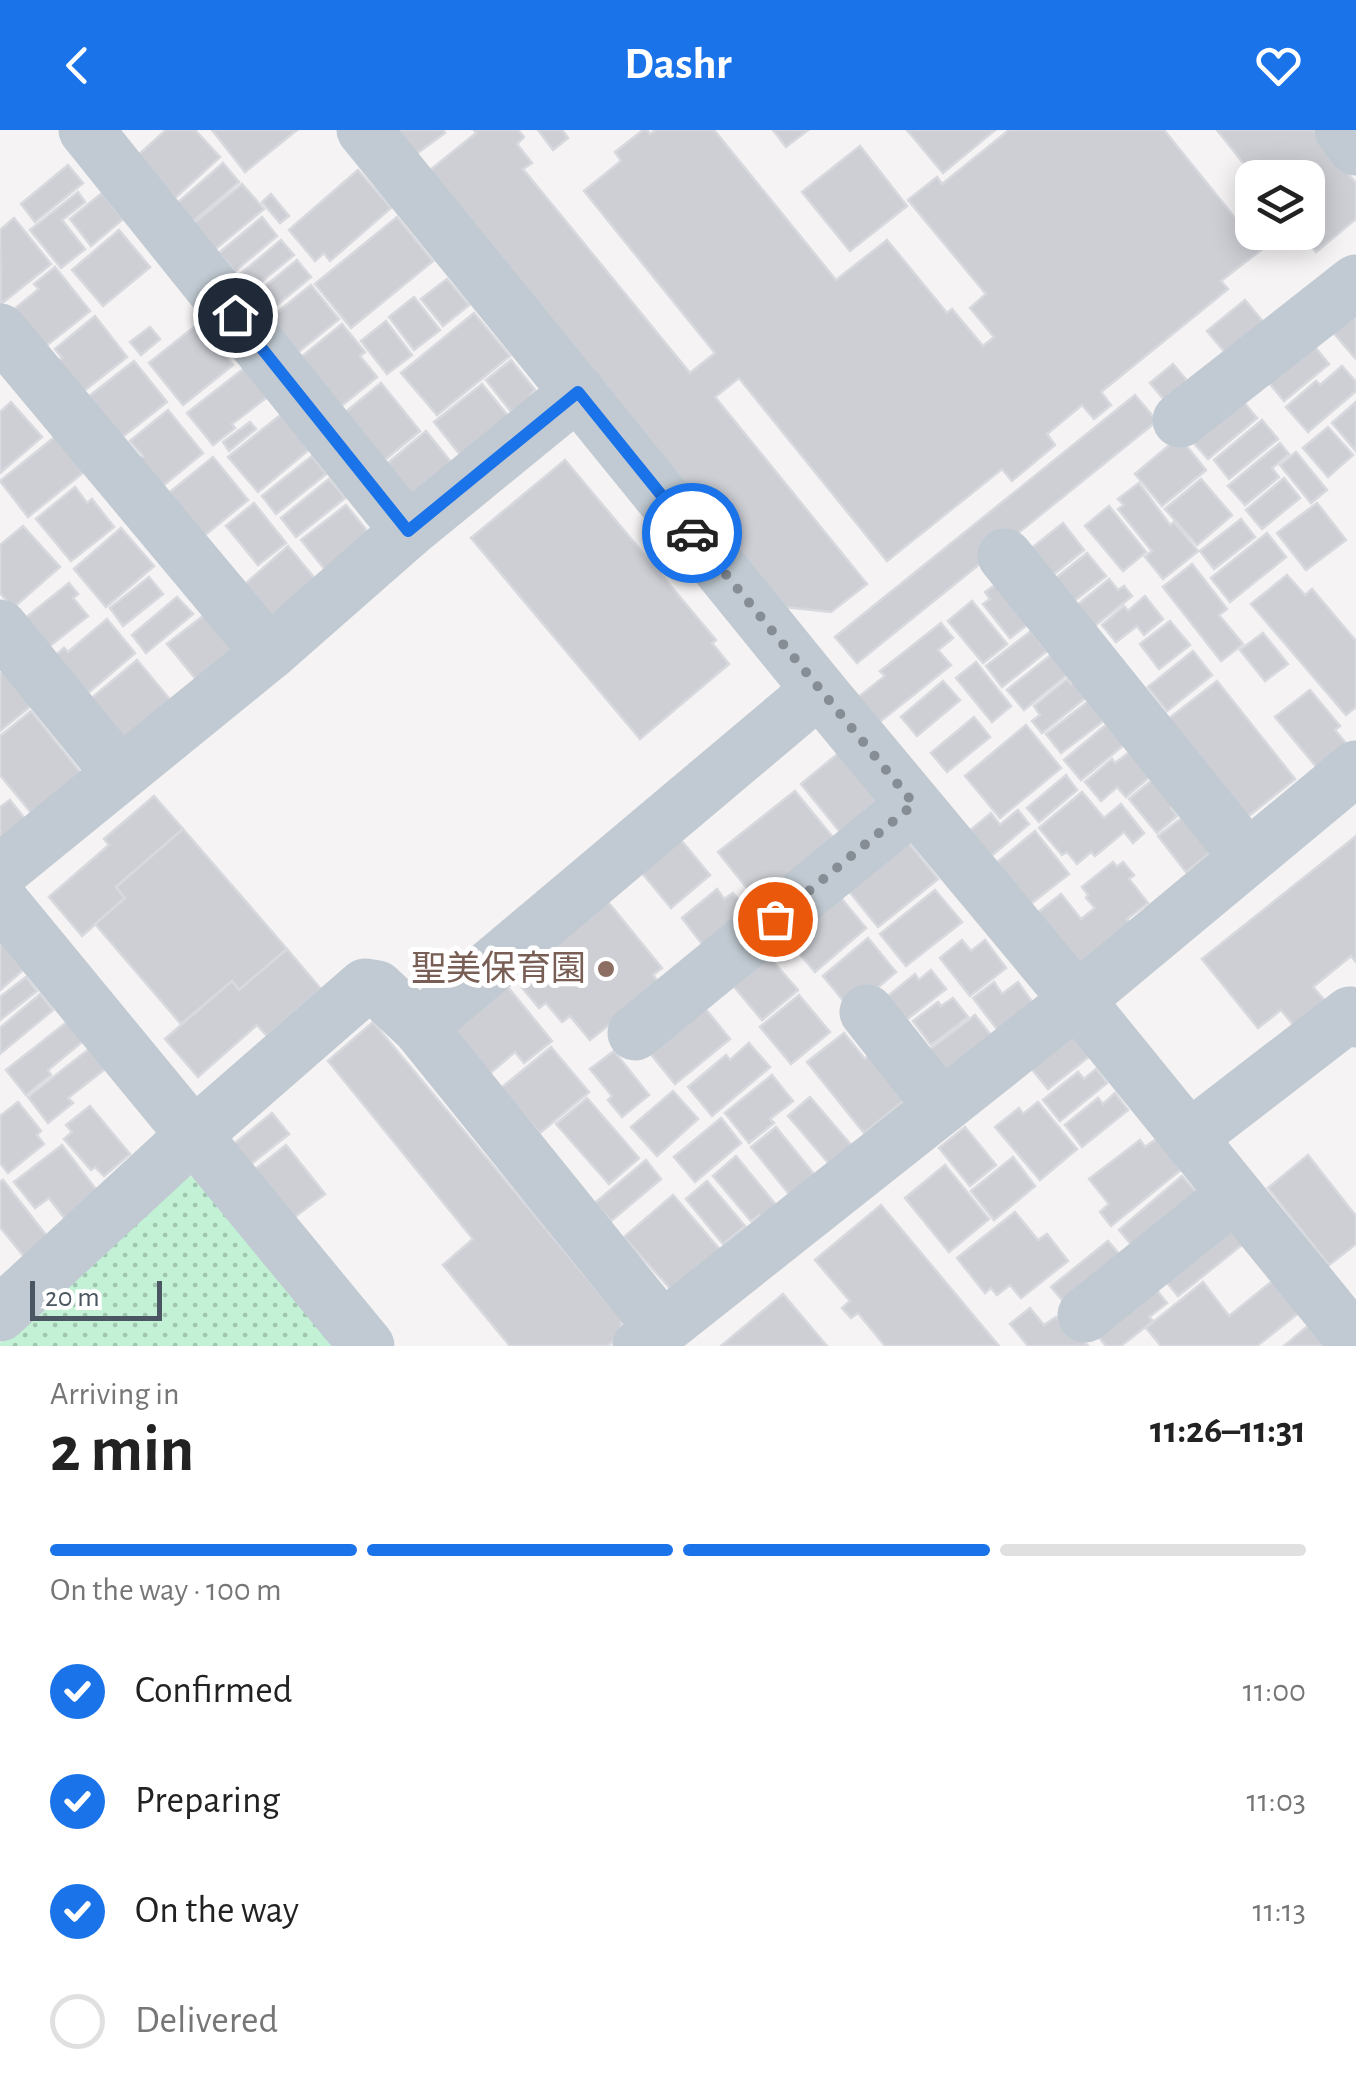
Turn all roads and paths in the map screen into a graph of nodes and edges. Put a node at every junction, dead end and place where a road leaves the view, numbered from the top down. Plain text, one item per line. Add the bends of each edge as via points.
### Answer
1 (86, 130) edge
2 (364, 130) edge
3 (1342, 130) edge
4 (1356, 148) edge
5 (1356, 282) edge
6 (0, 331) edge
7 (578, 392) junction
8 (1180, 420) dead end
9 (408, 531) junction
10 (1005, 556) dead end
11 (0, 628) edge
12 (269, 653) junction
13 (819, 690) junction
14 (1356, 768) edge
15 (120, 774) junction
16 (914, 804) junction
17 (1247, 857) junction
18 (0, 872) edge
19 (0, 900) edge
20 (1077, 1000) junction
21 (867, 1012) dead end
22 (1356, 1020) edge
23 (419, 1027) junction
24 (635, 1033) dead end
25 (942, 1107) junction
26 (194, 1135) junction
27 (1189, 1138) junction
28 (1234, 1194) junction
29 (1345, 1309) edge
30 (0, 1314) edge
31 (1085, 1315) dead end
32 (652, 1337) edge
33 (366, 1346) edge

1 - 9 street
2 - 7 street
3 - 4 street
5 - 8 street
6 - 12 street
7 - 9 street
7 - 13 street
9 - 12 street
10 - 17 street
11 - 15 street
12 - 15 street
13 - 16 street
13 - 23 street
14 - 17 street
15 - 18 street
16 - 20 street
16 - 24 street
17 - 20 street
19 - 26 street
20 - 25 street
20 - 27 street
21 - 25 street
22 - 27 street via 1350,1014
23 - 26 street via 377,988 365,986
23 - 32 street
25 - 32 street
26 - 30 street
26 - 33 street
27 - 28 street
28 - 29 street
28 - 31 street

